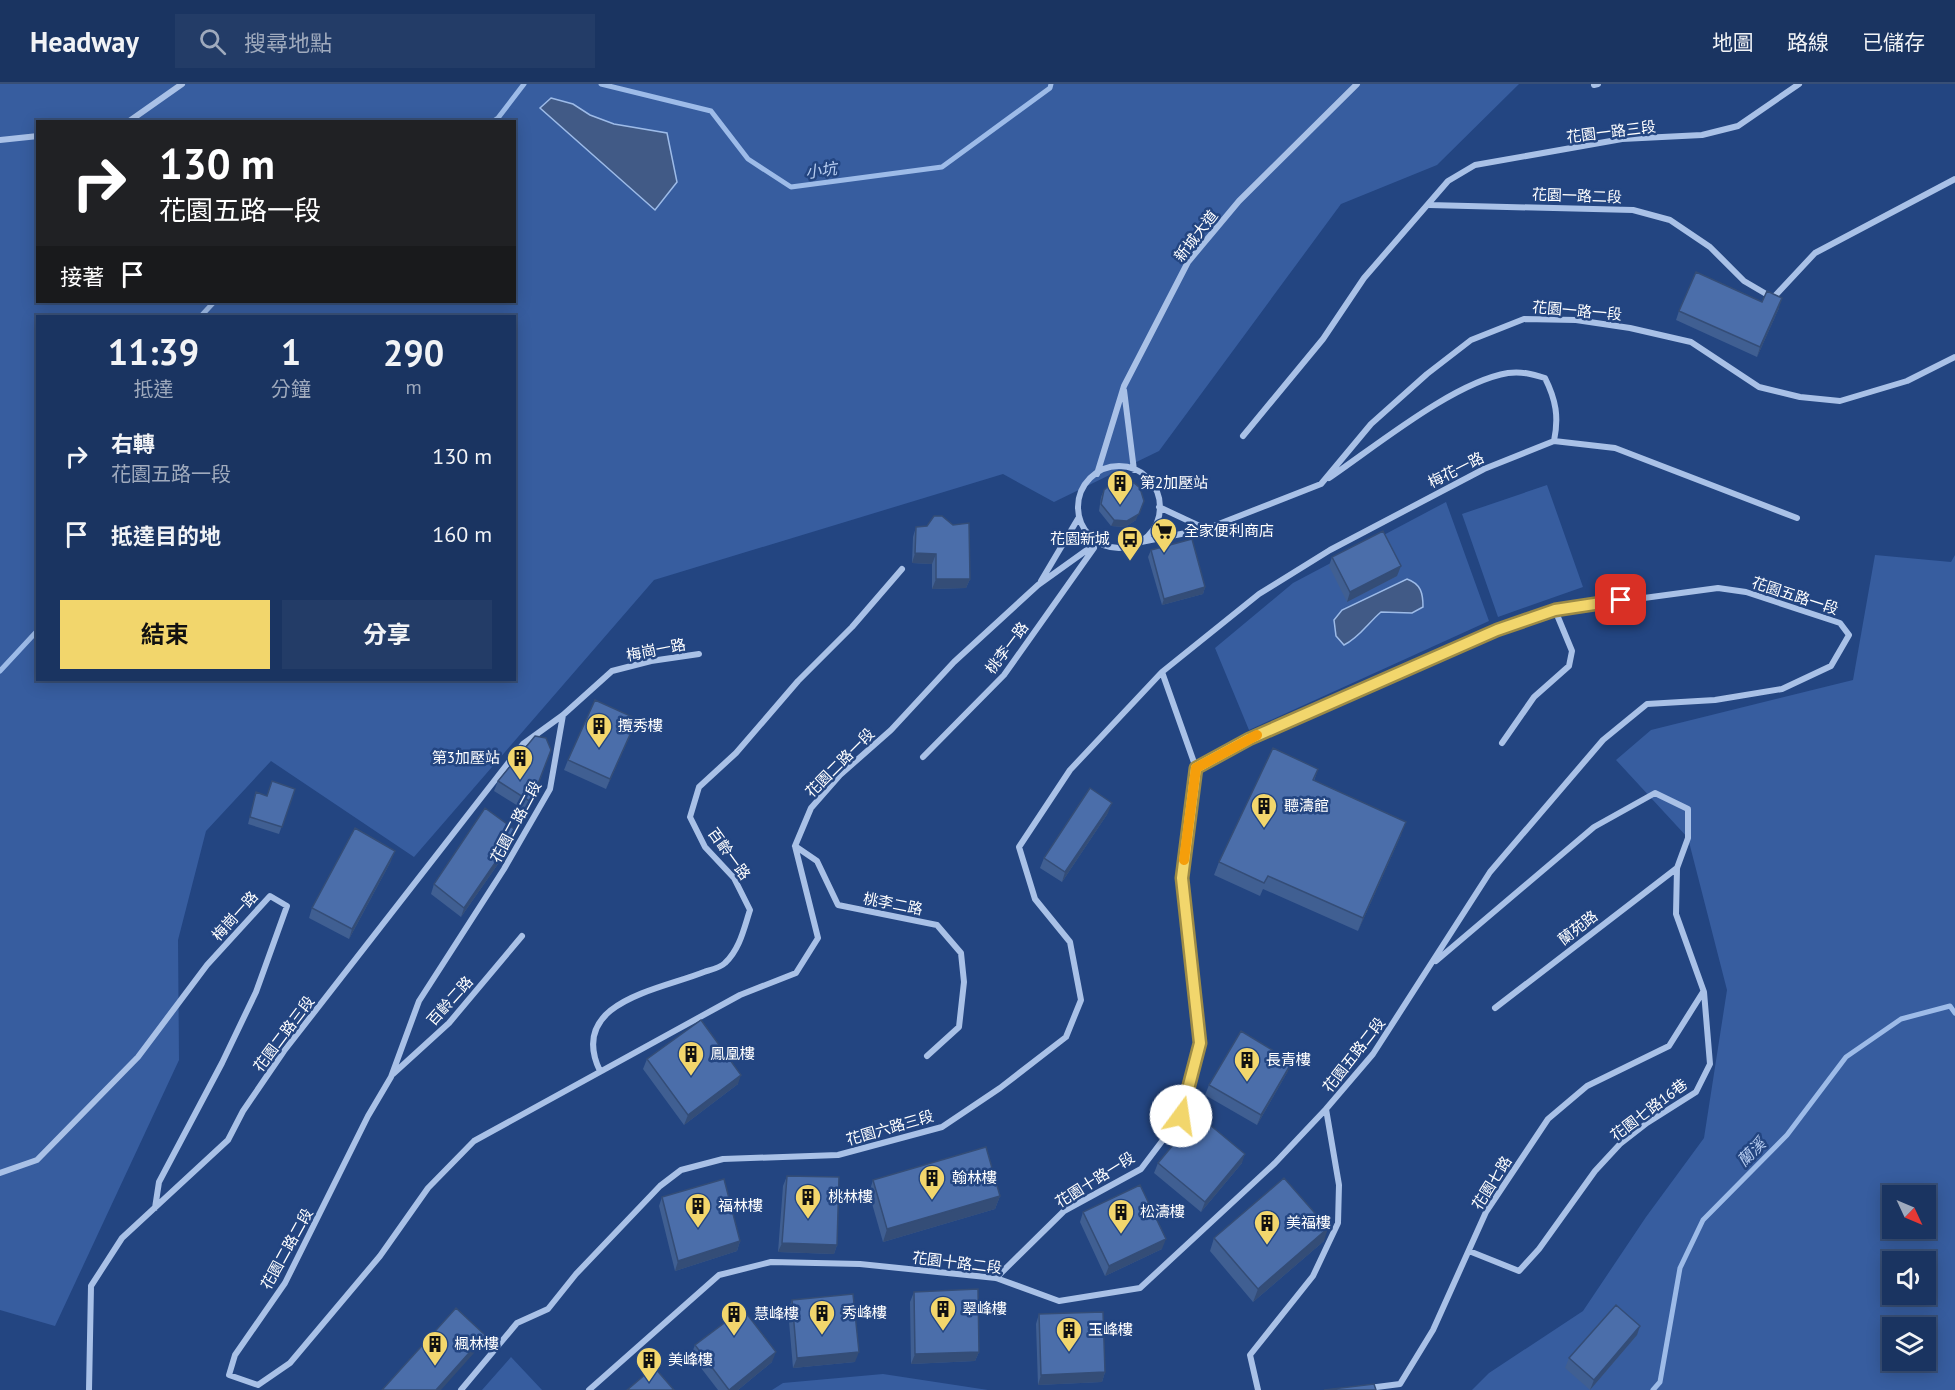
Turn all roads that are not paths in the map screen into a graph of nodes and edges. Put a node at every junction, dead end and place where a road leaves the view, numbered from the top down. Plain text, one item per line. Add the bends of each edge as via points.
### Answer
1 (182, 84) edge
2 (1357, 84) edge
3 (1799, 84) edge
4 (131, 120) edge
5 (36, 136) edge
6 (0, 140) edge
7 (1955, 179) edge
8 (1429, 205) junction
9 (1955, 357) edge
10 (1124, 386) junction
11 (1243, 436) dead end
12 (1554, 441) junction
13 (1134, 470) junction
14 (1097, 474) junction
15 (1321, 484) junction
16 (1159, 507) junction
17 (1079, 517) junction
18 (1797, 518) dead end
19 (1206, 529) junction
20 (1098, 542) junction
21 (1136, 543) junction
22 (902, 569) dead end
23 (1038, 585) junction
24 (1555, 610) junction
25 (699, 654) dead end
26 (1162, 672) junction
27 (563, 715) junction
28 (1502, 743) dead end
29 (923, 757) dead end
30 (1196, 768) junction
31 (795, 846) junction
32 (1677, 868) junction
33 (522, 936) dead end
34 (1431, 965) junction
35 (1704, 992) junction
36 (1495, 1008) dead end
37 (927, 1056) dead end
38 (600, 1071) junction
39 (390, 1077) junction
40 (1326, 1109) junction
41 (0, 1173) edge
42 (155, 1209) junction
43 (1468, 1251) junction
44 (996, 1278) junction
45 (1362, 1389) edge
46 (89, 1390) edge
47 (461, 1390) edge
48 (589, 1390) edge
49 (1258, 1390) edge

1 - 4 street
2 - 10 street, 新城大道 via 1239,201 1188,262
3 - 8 street, 花園一路三段 via 1738,126 1702,135 1622,140 1475,165 1448,181
5 - 6 street
7 - 8 street, 花園一路二段 via 1815,253 1773,298 1744,281 1710,248 1670,220 1633,210
8 - 11 street via 1364,278 1323,339
9 - 15 street, 花園一路一段 via 1907,381 1840,401 1759,387 1691,342 1576,320 1524,319 1471,340 1427,374 1371,424
10 - 13 street
10 - 14 street, 新城大道
12 - 15 street via 1556,406 1545,378 1526,372 1506,374 1451,394
12 - 18 street, 梅花一路 via 1615,448
12 - 26 street, 梅花一路 via 1484,469 1330,549 1259,594
13 - 14 street via 1114,466
13 - 16 street via 1145,474 1154,484
14 - 17 street via 1086,481 1080,492
15 - 19 street, 花園一路一段
16 - 19 street
16 - 21 street via 1154,529
17 - 20 street via 1083,528
17 - 23 street
19 - 21 street, 花園一路一段
20 - 21 street via 1126,547
20 - 23 street, 花園二路一段
20 - 29 street, 桃李一路 via 1004,675
22 - 38 street, 百齡一路 via 736,753 699,787 690,817 705,847 734,878 750,910 740,942 724,964 642,993 610,1009 592,1033 592,1053
23 - 31 street, 花園二路一段 via 840,775 811,808
24 - 28 street via 1572,651 1569,666 1534,697
24 - 30 street, 花園五路一段 via 1497,630 1335,700
24 - 34 street, 花園五路一段 via 1718,588 1746,592 1840,623 1849,635 1831,666 1782,689 1715,700 1647,704 1603,740 1497,864
25 - 27 street, 梅崗一路 via 612,671
26 - 30 street
26 - 47 street, 花園六路三段 via 1070,770 1018,847 1035,899 1070,942 1081,1000 1066,1037 942,1127 838,1155 723,1159 681,1170 652,1194 548,1309 516,1323
27 - 39 street, 花園二路二段 via 550,789 504,869 419,1000
27 - 42 street, 花園二路三段 via 523,744 284,1051 228,1140
30 - 44 street, 花園十路一段 via 1182,878 1200,1043 1181,1116 1141,1169 1064,1211
31 - 37 street, 桃李二路 via 817,861 838,905 937,925 961,953 964,982 959,1026
31 - 38 street via 818,938 796,973 740,995
32 - 34 street via 1688,838 1688,809 1655,793 1594,826
32 - 35 street via 1676,915
32 - 36 street, 蘭苑路
33 - 39 street, 百齡二路 via 449,1023
34 - 40 street, 花園五路二段 via 1373,1054
35 - 43 street, 花園七路 via 1669,1046 1587,1086 1548,1119 1486,1212
35 - 43 street, 花園七路16巷 via 1710,1064 1696,1092 1620,1144 1520,1271
38 - 39 street, 花園二路二段 via 474,1141 428,1188 380,1256 291,1364 258,1385 230,1375 235,1355 285,1283
40 - 44 street, 花園十路二段 via 1243,1194 1140,1288 1059,1300
40 - 49 street, 花園五路二段 via 1339,1185 1338,1223 1313,1276 1250,1355
41 - 42 street, 梅崗一路 via 37,1160 138,1057 207,965 270,896 287,906 260,981 159,1182
42 - 46 street, 花園二路三段 via 122,1238 91,1286
43 - 45 street, 花園七路 via 1433,1329 1400,1384
44 - 48 street, 花園十路二段 via 860,1264 771,1262 719,1275

